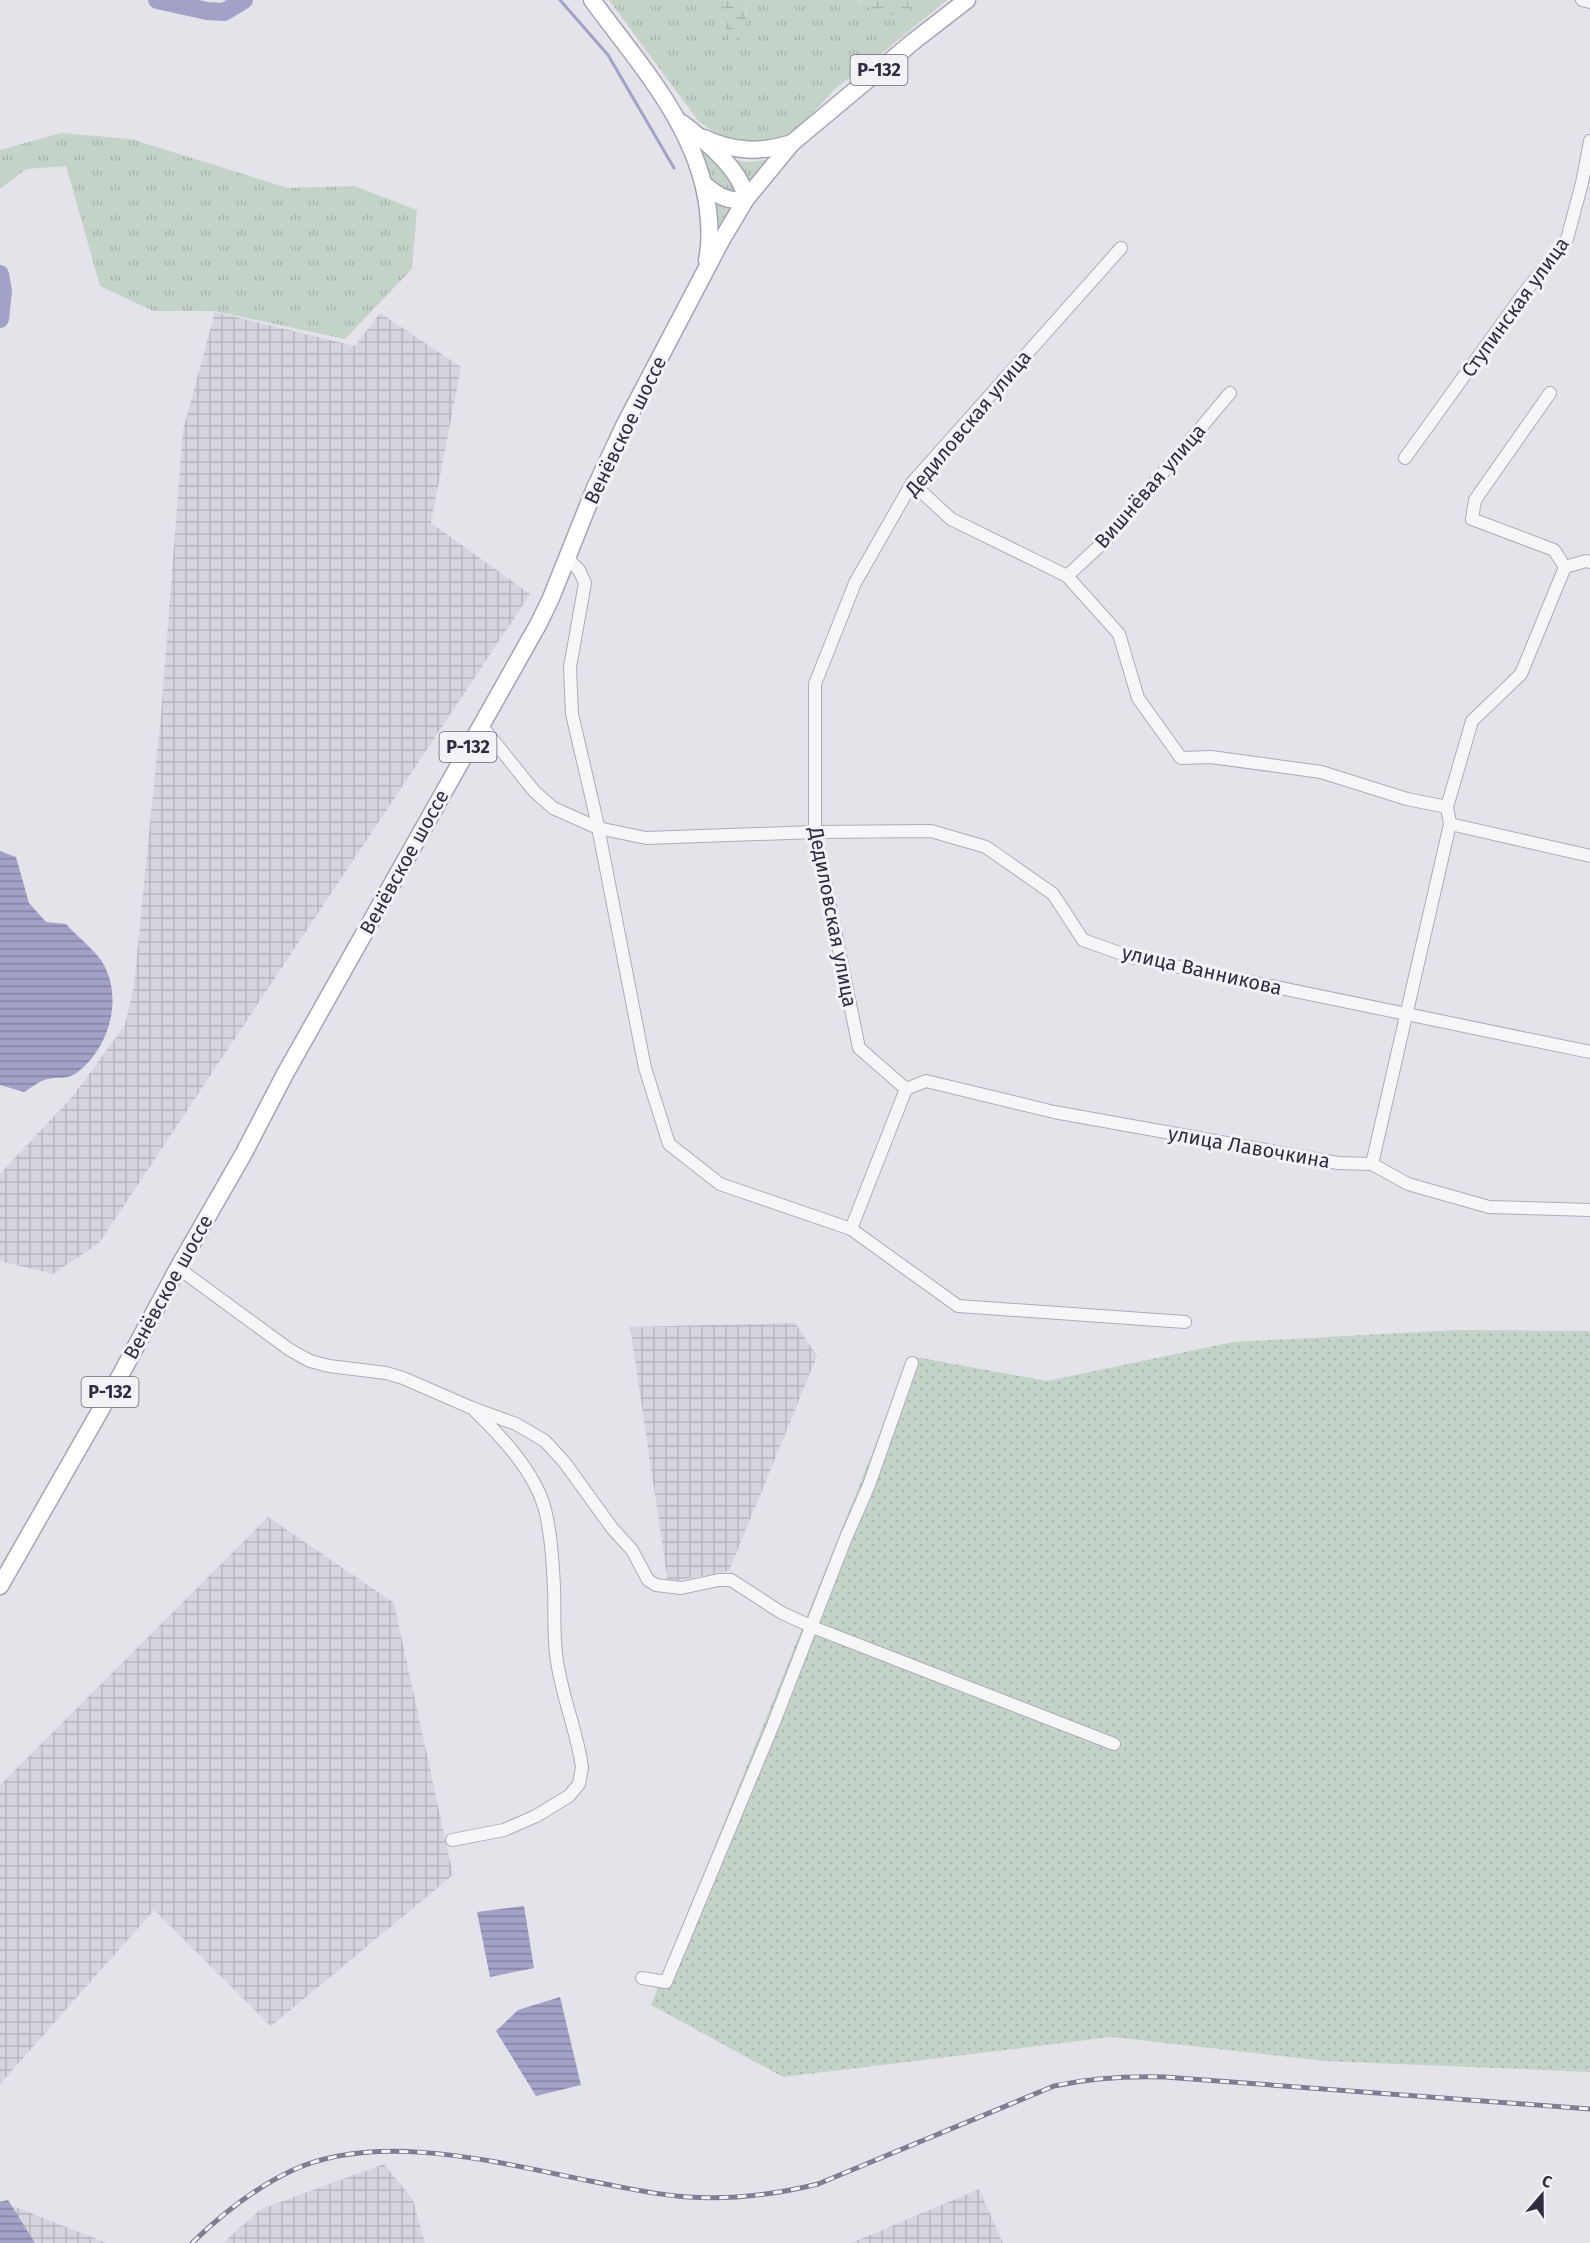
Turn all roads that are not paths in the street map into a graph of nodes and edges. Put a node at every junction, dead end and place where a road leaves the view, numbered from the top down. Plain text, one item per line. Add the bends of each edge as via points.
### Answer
1 (592, 0) edge
2 (966, 0) edge
3 (1582, 0) edge
4 (1590, 2) edge
5 (679, 120) junction
6 (697, 135) junction
7 (1590, 141) edge
8 (792, 142) junction
9 (705, 185) junction
10 (746, 199) junction
11 (1121, 248) dead end
12 (698, 287) junction
13 (1230, 393) dead end
14 (1550, 393) dead end
15 (1405, 458) dead end
16 (912, 483) junction
17 (567, 558) junction
18 (1590, 562) edge
19 (1565, 567) junction
20 (1067, 576) junction
21 (481, 725) junction
22 (1447, 807) junction
23 (1450, 824) junction
24 (598, 828) junction
25 (815, 832) junction
26 (1590, 856) edge
27 (1405, 1014) junction
28 (1590, 1052) edge
29 (906, 1089) junction
30 (1371, 1164) junction
31 (1590, 1210) edge
32 (851, 1229) junction
33 (178, 1268) junction
34 (1185, 1322) dead end
35 (912, 1363) dead end
36 (472, 1408) junction
37 (0, 1586) edge
38 (811, 1626) junction
39 (1114, 1744) dead end
40 (452, 1840) dead end
41 (642, 1978) dead end

1 - 5 main road
2 - 8 main road, Венёвское шоссе / Р-132
3 - 4 street
5 - 6 main road
5 - 9 main road
6 - 8 main road via 749,151
6 - 10 main road via 740,178
7 - 15 street, Ступинская улица via 1568,239 1524,293
8 - 10 main road, Венёвское шоссе / Р-132
9 - 10 main road via 732,201
9 - 12 main road via 710,242
10 - 12 main road, Венёвское шоссе / Р-132
11 - 16 street, Дедиловская улица
12 - 17 main road, Венёвское шоссе / Р-132 via 624,426
13 - 20 street, Вишнёвая улица via 1107,539
14 - 19 street via 1475,500 1472,519 1554,550
16 - 20 street via 951,519
16 - 25 street, Дедиловская улица via 855,583 815,684
17 - 21 main road, Венёвское шоссе / Р-132 via 538,622
17 - 24 street via 585,583 570,667 572,714
18 - 19 street
19 - 22 street via 1521,674 1472,721
20 - 22 street via 1119,634 1138,698 1181,758 1211,757 1321,772
21 - 24 street, улица Ванникова via 534,791 553,808
21 - 33 main road, Венёвское шоссе / Р-132
22 - 23 street
23 - 26 street
23 - 27 street
24 - 25 street, улица Ванникова via 646,838
24 - 32 street via 645,1068 669,1144 720,1184
25 - 27 street, улица Ванникова via 931,831 986,847 1053,894 1083,940 1131,957
25 - 29 street, Дедиловская улица via 859,1048
27 - 28 street, улица Ванникова
27 - 30 street
29 - 30 street, улица Лавочкина via 926,1081 1054,1112 1338,1163
29 - 32 street
30 - 31 street, улица Лавочкина via 1408,1184 1489,1207
32 - 34 street via 958,1306
33 - 36 street via 310,1361 386,1373
33 - 37 main road, Венёвское шоссе / Р-132
35 - 38 street via 869,1485
36 - 38 street via 516,1424 544,1441 565,1462 656,1586 681,1588 731,1580 782,1613
36 - 40 street via 520,1463 544,1507 554,1586 554,1641 582,1767 579,1784 570,1796 536,1816 504,1830
38 - 39 street
38 - 41 street via 666,1982

